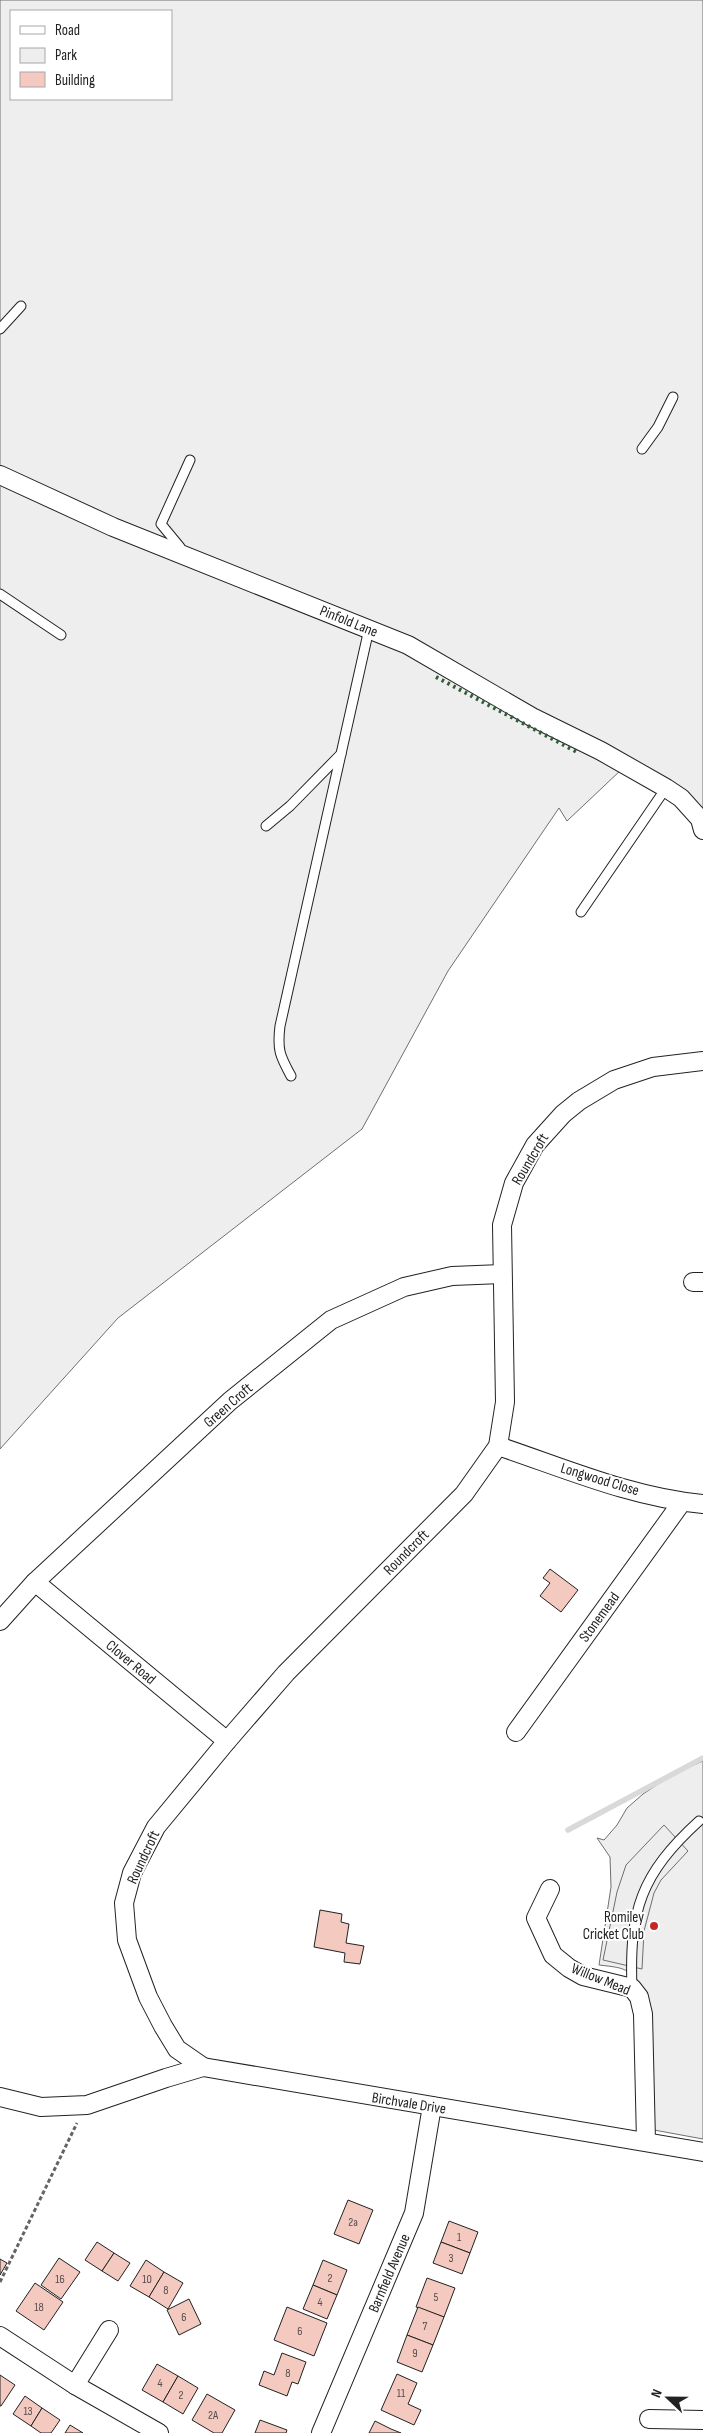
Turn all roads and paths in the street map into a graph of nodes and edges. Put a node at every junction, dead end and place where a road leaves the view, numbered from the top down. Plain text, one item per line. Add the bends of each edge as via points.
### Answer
1 (21, 306) dead end
2 (0, 329) edge
3 (673, 397) dead end
4 (642, 449) dead end
5 (190, 460) dead end
6 (0, 475) edge
7 (180, 554) junction
8 (0, 594) edge
9 (369, 629) junction
10 (61, 635) dead end
11 (341, 754) junction
12 (666, 788) junction
13 (266, 826) dead end
14 (703, 830) edge
15 (581, 912) dead end
16 (703, 1061) edge
17 (292, 1076) dead end
18 (502, 1274) junction
19 (498, 1446) junction
20 (682, 1502) junction
21 (703, 1504) edge
22 (35, 1582) junction
23 (0, 1621) edge
24 (516, 1732) dead end
25 (227, 1741) junction
26 (699, 1821) dead end
27 (550, 1889) dead end
28 (632, 1988) junction
29 (203, 2067) junction
30 (0, 2097) edge
31 (87, 2105) junction
32 (432, 2106) junction
33 (646, 2141) junction
34 (703, 2152) edge
35 (0, 2282) edge
36 (109, 2330) dead end
37 (0, 2336) edge
38 (75, 2385) junction
39 (649, 2419) dead end
40 (703, 2420) edge
41 (160, 2433) edge
42 (322, 2433) edge

1 - 2 lane
3 - 4 lane
5 - 7 lane via 161,524 180,547
6 - 7 street, Pinfold Lane
7 - 9 street, Pinfold Lane
8 - 10 lane
9 - 11 lane
9 - 12 street, Pinfold Lane via 408,645 532,717
11 - 13 lane
11 - 17 lane via 280,1026 279,1054
12 - 14 street, Pinfold Lane via 681,798 700,819
12 - 15 lane
16 - 18 street, Roundcroft via 653,1067 614,1080 579,1101 549,1128 524,1164 507,1204 502,1225
18 - 19 street, Roundcroft via 505,1402
18 - 22 street, Green Croft via 452,1276 404,1287 332,1320 230,1401
19 - 20 street, Longwood Close via 626,1489
19 - 25 street, Roundcroft via 464,1494 286,1673
20 - 21 street, Longwood Close
20 - 24 street, Stonemead
22 - 23 street, Green Croft
22 - 25 street, Clover Road
25 - 29 street, Roundcroft via 156,1827 132,1873 124,1903 127,1940 148,1996 177,2049
26 - 28 lane via 658,1864 646,1885 636,1910 631,1944
27 - 28 street, Willow Mead via 536,1918 553,1955 583,1976
28 - 33 street, Willow Mead via 639,1997 643,2014
29 - 31 street, Birchvale Drive
29 - 32 street, Birchvale Drive
30 - 31 street, Birchvale Drive via 41,2107
31 - 35 path
32 - 33 street, Birchvale Drive
32 - 42 street, Barnfield Avenue via 414,2213
33 - 34 street, Birchvale Drive
36 - 38 street
37 - 38 street
38 - 41 street
39 - 40 street

